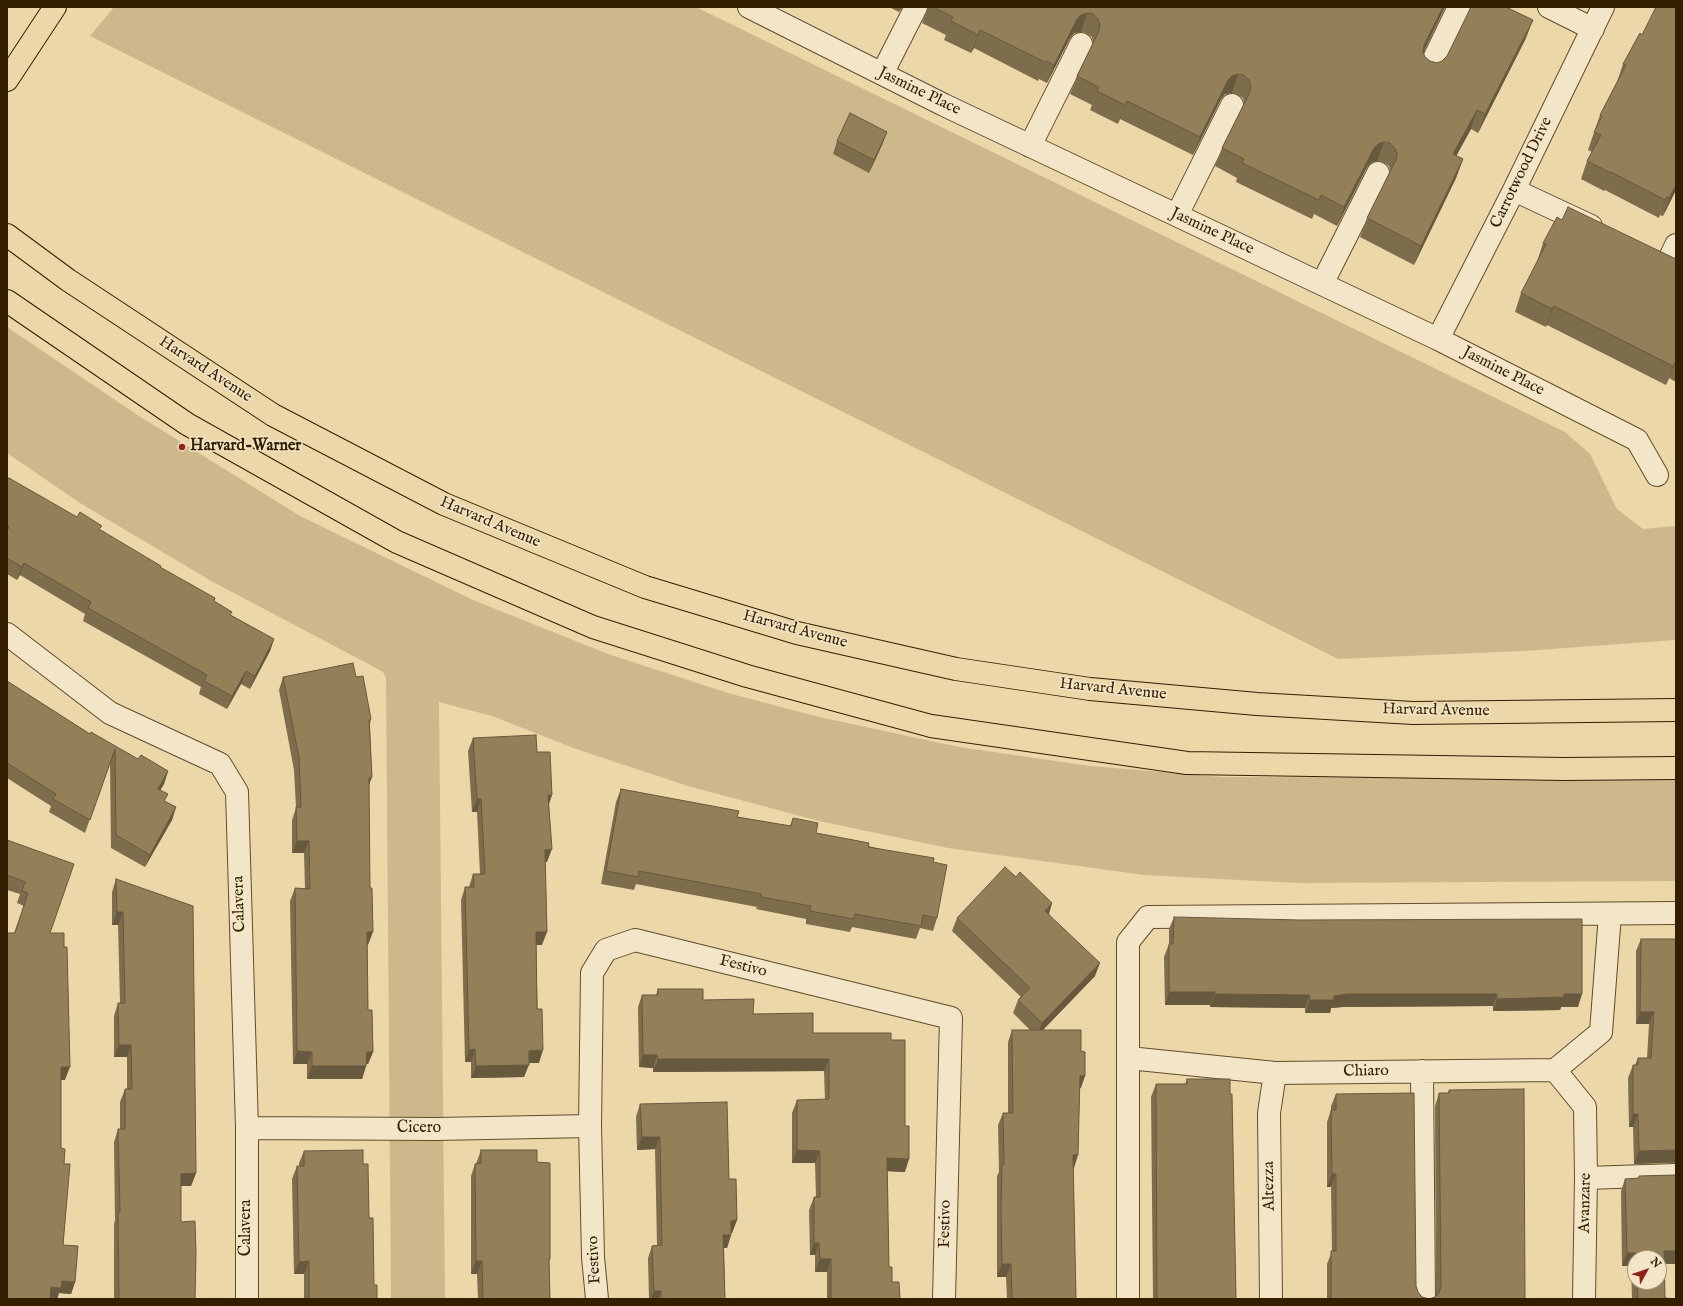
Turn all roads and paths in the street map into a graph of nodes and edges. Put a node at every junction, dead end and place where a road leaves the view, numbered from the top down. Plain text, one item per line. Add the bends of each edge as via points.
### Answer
1 (55, 7) edge
2 (749, 7) edge
3 (916, 7) edge
4 (1460, 7) edge
5 (1549, 7) edge
6 (1603, 7) edge
7 (1593, 29) junction
8 (1080, 44) dead end
9 (1429, 69) edge
10 (882, 74) junction
11 (7, 80) edge
12 (1232, 105) dead end
13 (1030, 146) junction
14 (1378, 173) dead end
15 (1514, 190) junction
16 (1177, 215) junction
17 (7, 235) edge
18 (1612, 236) edge
19 (1647, 252) edge
20 (1673, 257) edge
21 (1322, 284) junction
22 (7, 301) edge
23 (1438, 339) junction
24 (1657, 475) dead end
25 (7, 634) edge
26 (1676, 710) edge
27 (1676, 768) edge
28 (1676, 913) edge
29 (1610, 914) junction
30 (1129, 1058) junction
31 (1555, 1070) junction
32 (1422, 1071) junction
33 (1274, 1073) junction
34 (590, 1126) junction
35 (247, 1128) junction
36 (1676, 1175) edge
37 (1586, 1178) junction
38 (247, 1299) edge
39 (597, 1299) edge
40 (944, 1299) edge
41 (1128, 1299) edge
42 (1271, 1299) edge
43 (1424, 1299) edge
44 (1584, 1299) edge

1 - 11 main road
2 - 10 street, Jasmine Place
3 - 10 street
4 - 9 street
5 - 7 street
6 - 7 street, Carrotwood Drive
7 - 15 street, Carrotwood Drive
8 - 13 street
10 - 13 street, Jasmine Place
12 - 16 street
13 - 16 street, Jasmine Place
14 - 21 street
15 - 18 street
15 - 23 street, Carrotwood Drive
16 - 21 street, Jasmine Place
17 - 26 main road, Harvard Avenue via 68,280 273,415 444,504 645,587 797,634 971,671 1090,689 1256,704 1413,713
19 - 20 street
21 - 23 street, Jasmine Place
22 - 27 main road via 187,424 397,542 593,627 747,676 931,726 1187,763 1564,769
23 - 24 street, Jasmine Place via 1637,440
25 - 35 street, Calavera via 110,713 220,764 237,792
28 - 29 street
29 - 30 street via 1148,917 1128,942
29 - 31 street via 1601,1032
30 - 33 street, Chiaro
30 - 41 street
31 - 32 street, Chiaro
31 - 37 street, Avanzare via 1585,1107
32 - 33 street, Chiaro
32 - 43 street
33 - 42 street, Altezza via 1269,1113
34 - 35 street, Cicero via 436,1129
34 - 39 street, Festivo via 593,1257
34 - 40 street, Festivo via 592,973 606,950 635,940 951,1018
35 - 38 street, Calavera
36 - 37 street
37 - 44 street, Avanzare

